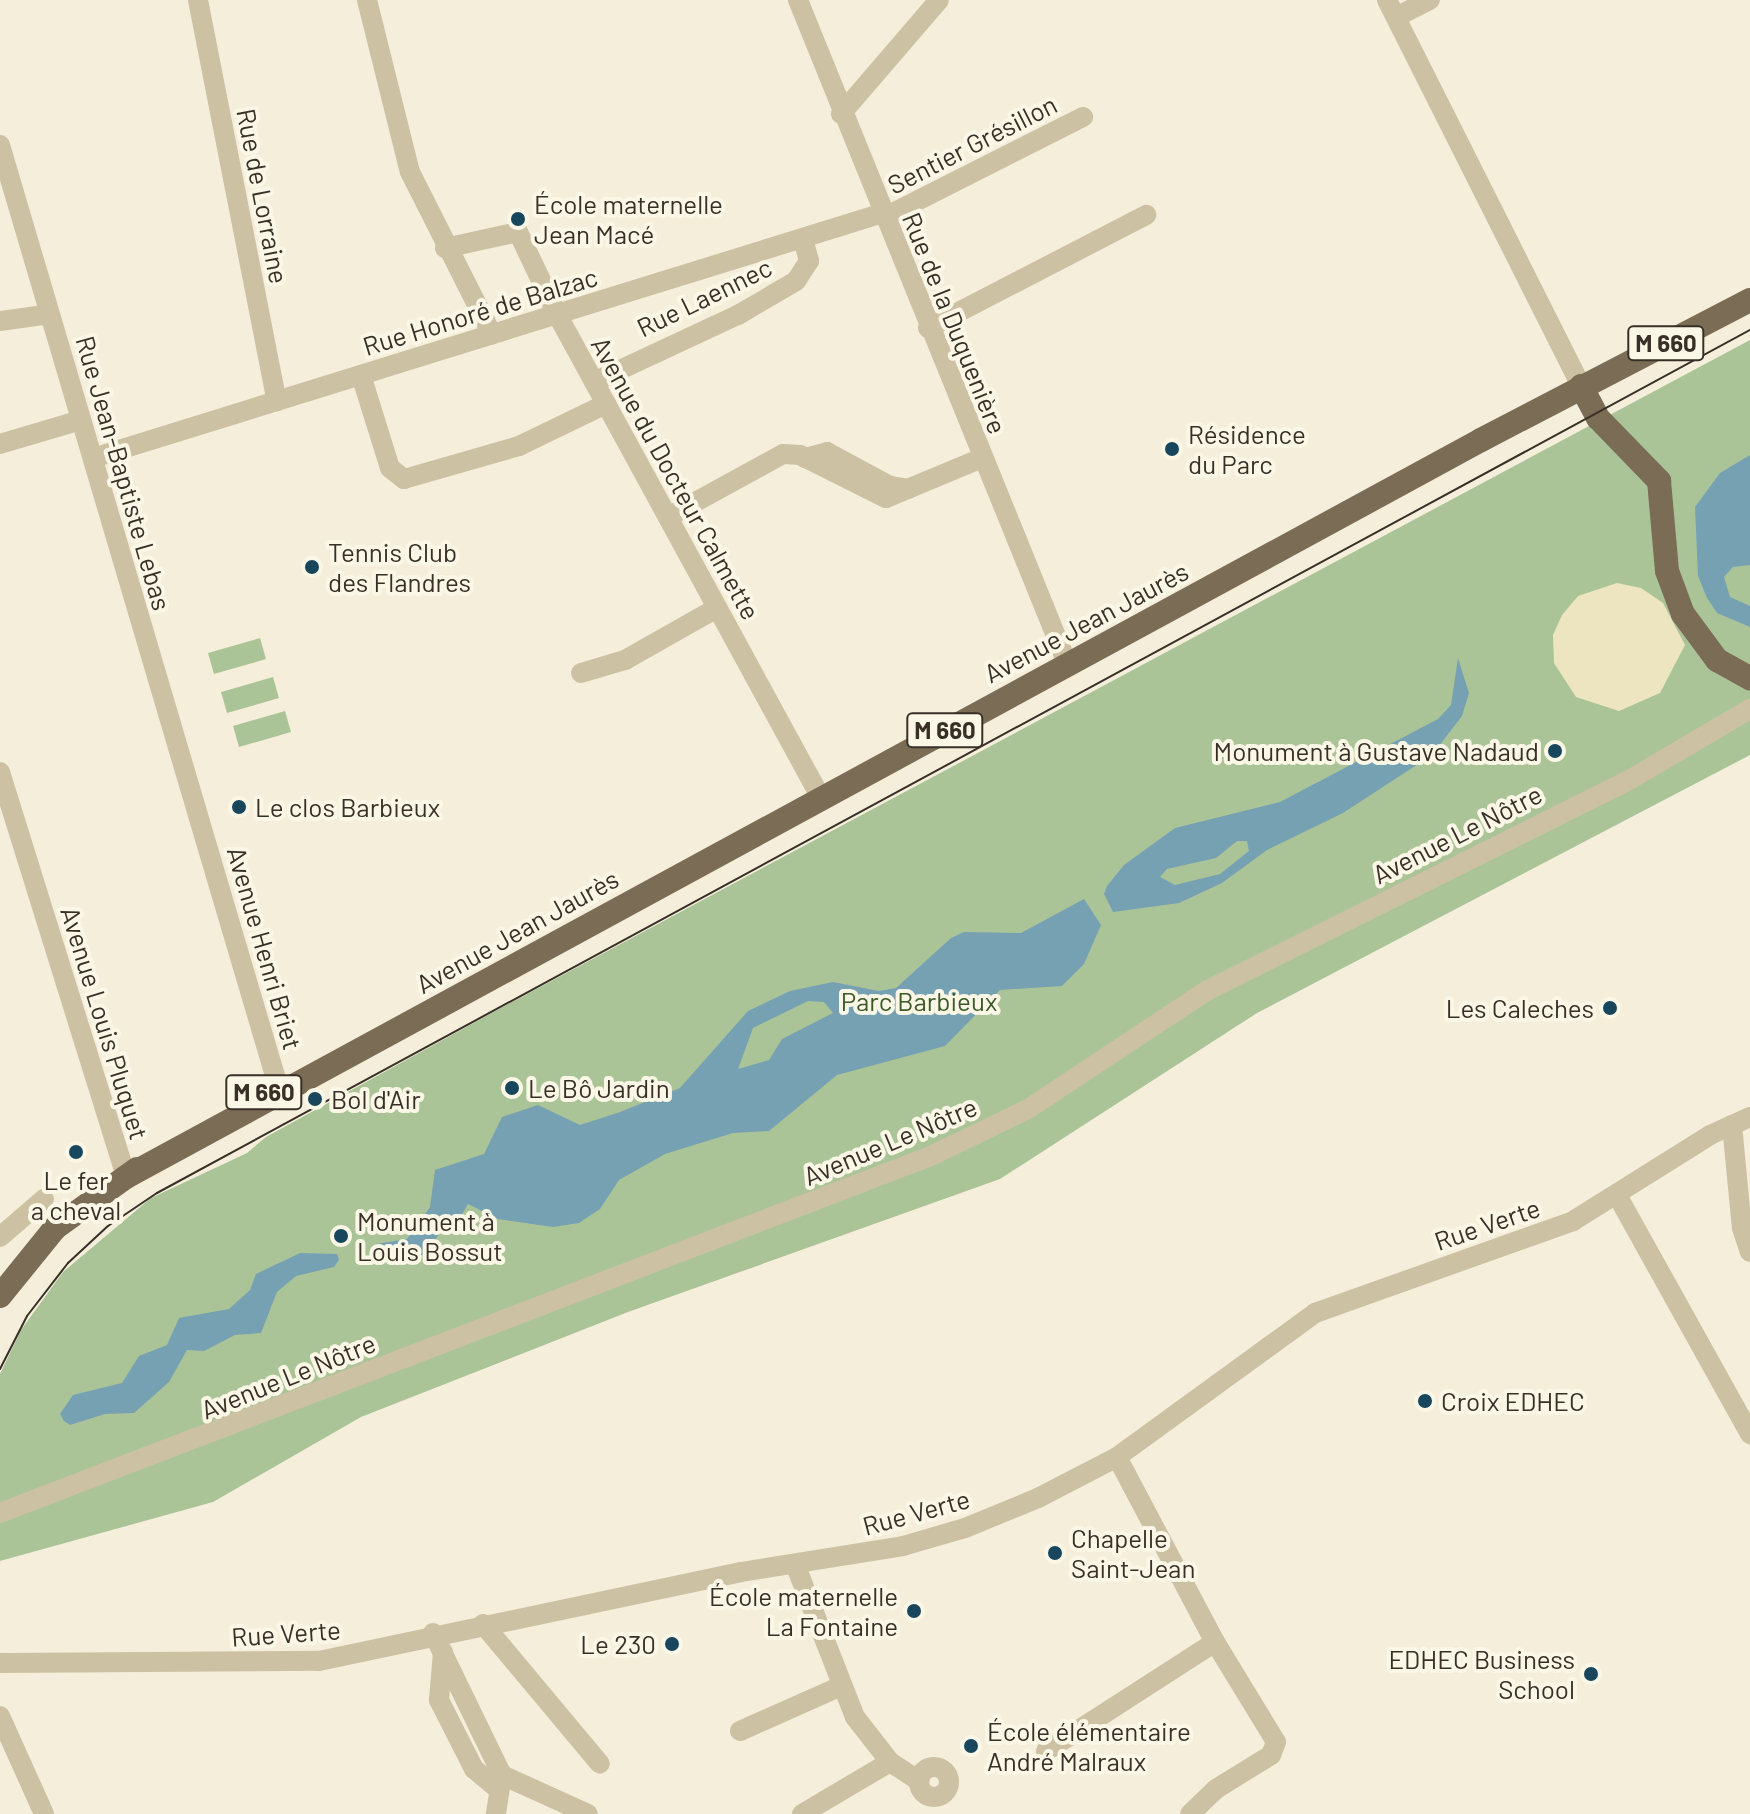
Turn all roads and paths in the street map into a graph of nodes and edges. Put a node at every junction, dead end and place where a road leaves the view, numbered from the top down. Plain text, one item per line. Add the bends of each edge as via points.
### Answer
1 (198, 0) edge
2 (367, 0) edge
3 (798, 0) edge
4 (939, 0) edge
5 (1430, 0) edge
6 (1391, 9) edge
7 (841, 114) junction
8 (1083, 117) dead end
9 (0, 145) edge
10 (8, 199) edge
11 (884, 215) junction
12 (1146, 215) dead end
13 (803, 239) junction
14 (445, 248) junction
15 (1750, 300) edge
16 (50, 314) junction
17 (557, 314) junction
18 (0, 321) edge
19 (928, 328) junction
20 (492, 334) junction
21 (361, 375) junction
22 (594, 382) junction
23 (1581, 386) junction
24 (277, 401) junction
25 (606, 404) junction
26 (81, 420) junction
27 (0, 444) edge
28 (93, 458) junction
29 (982, 458) junction
30 (668, 517) junction
31 (717, 608) junction
32 (1067, 663) junction
33 (581, 673) dead end
34 (1750, 678) edge
35 (1750, 709) edge
36 (0, 772) edge
37 (821, 798) junction
38 (199, 816) joint
39 (280, 1090) junction
40 (1741, 1121) edge
41 (126, 1177) junction
42 (1617, 1195) junction
43 (44, 1199) dead end
44 (0, 1237) edge
45 (1750, 1252) edge
46 (0, 1296) edge
47 (1750, 1434) edge
48 (1117, 1457) junction
49 (0, 1513) edge
50 (795, 1564) junction
51 (483, 1624) junction
52 (433, 1633) junction
53 (1215, 1642) junction
54 (0, 1663) edge
55 (841, 1686) junction
56 (0, 1716) edge
57 (740, 1731) dead end
58 (1046, 1751) dead end
59 (890, 1762) junction
60 (600, 1764) dead end
61 (919, 1781) dead end
62 (500, 1782) junction
63 (44, 1814) edge
64 (496, 1814) edge
65 (588, 1814) edge
66 (802, 1814) edge
67 (1190, 1814) edge

1 - 24 street, Rue de Lorraine
2 - 14 street via 398,136
3 - 7 street, Rue de la Duquenière
4 - 7 street
5 - 6 street
6 - 23 street
7 - 11 street, Rue de la Duquenière
8 - 11 street, Sentier Grésillon
9 - 10 street, Rue Jean-Baptiste Lebas
10 - 16 street, Rue Jean-Baptiste Lebas
11 - 13 street, Rue Honoré de Balzac
11 - 19 street, Rue de la Duquenière
12 - 19 street
13 - 17 street, Rue Honoré de Balzac
13 - 22 street, Rue Laennec via 809,261 796,281 738,315
14 - 17 street, Avenue du Docteur Calmette via 518,232
14 - 20 street
15 - 23 main road, Avenue Jean Jaurès / M 660
16 - 18 street
16 - 26 street, Rue Jean-Baptiste Lebas
17 - 20 street, Rue Honoré de Balzac
17 - 22 street, Avenue du Docteur Calmette
19 - 29 street, Rue de la Duquenière
20 - 21 street, Rue Honoré de Balzac
21 - 24 street, Rue Honoré de Balzac
21 - 25 street via 390,468 404,479 519,446
22 - 25 street, Avenue du Docteur Calmette
23 - 32 main road, Avenue Jean Jaurès / M 660
23 - 34 main road via 1603,424 1659,481 1667,571 1683,614 1710,653
24 - 28 street, Rue Honoré de Balzac
25 - 30 street, Avenue du Docteur Calmette
26 - 27 street
26 - 28 street, Rue Jean-Baptiste Lebas
28 - 38 street, Rue Jean-Baptiste Lebas
29 - 30 street via 879,497 805,458 783,454
29 - 32 street, Rue de la Duquenière
30 - 31 street, Avenue du Docteur Calmette
31 - 33 street via 625,660
31 - 37 street, Avenue du Docteur Calmette
32 - 37 main road, Avenue Jean Jaurès / M 660
35 - 49 street, Avenue Le Nôtre via 1631,779 1206,991 1028,1109 931,1156
36 - 41 street, Avenue Louis Pluquet
37 - 39 main road, Avenue Jean Jaurès / M 660 via 411,1021 361,1041
38 - 39 street, Avenue Henri Briet
39 - 41 main road, Avenue Jean Jaurès / M 660 via 183,1137
40 - 42 street, Rue Verte
40 - 45 street via 1742,1228
41 - 46 main road, Avenue Jean Jaurès / M 660 via 43,1239
42 - 47 street
42 - 48 street, Rue Verte via 1560,1226 1315,1313
43 - 44 street
48 - 50 street, Rue Verte via 965,1528 903,1546
48 - 53 street
50 - 51 street, Rue Verte
50 - 55 street
51 - 52 street, Rue Verte
51 - 60 street
52 - 54 street, Rue Verte via 309,1662
52 - 62 street
53 - 58 street
53 - 67 street via 1276,1742 1271,1755 1216,1789
55 - 57 street
55 - 59 street via 863,1729
56 - 63 street
59 - 61 street
59 - 66 street
62 - 64 street
62 - 65 street

